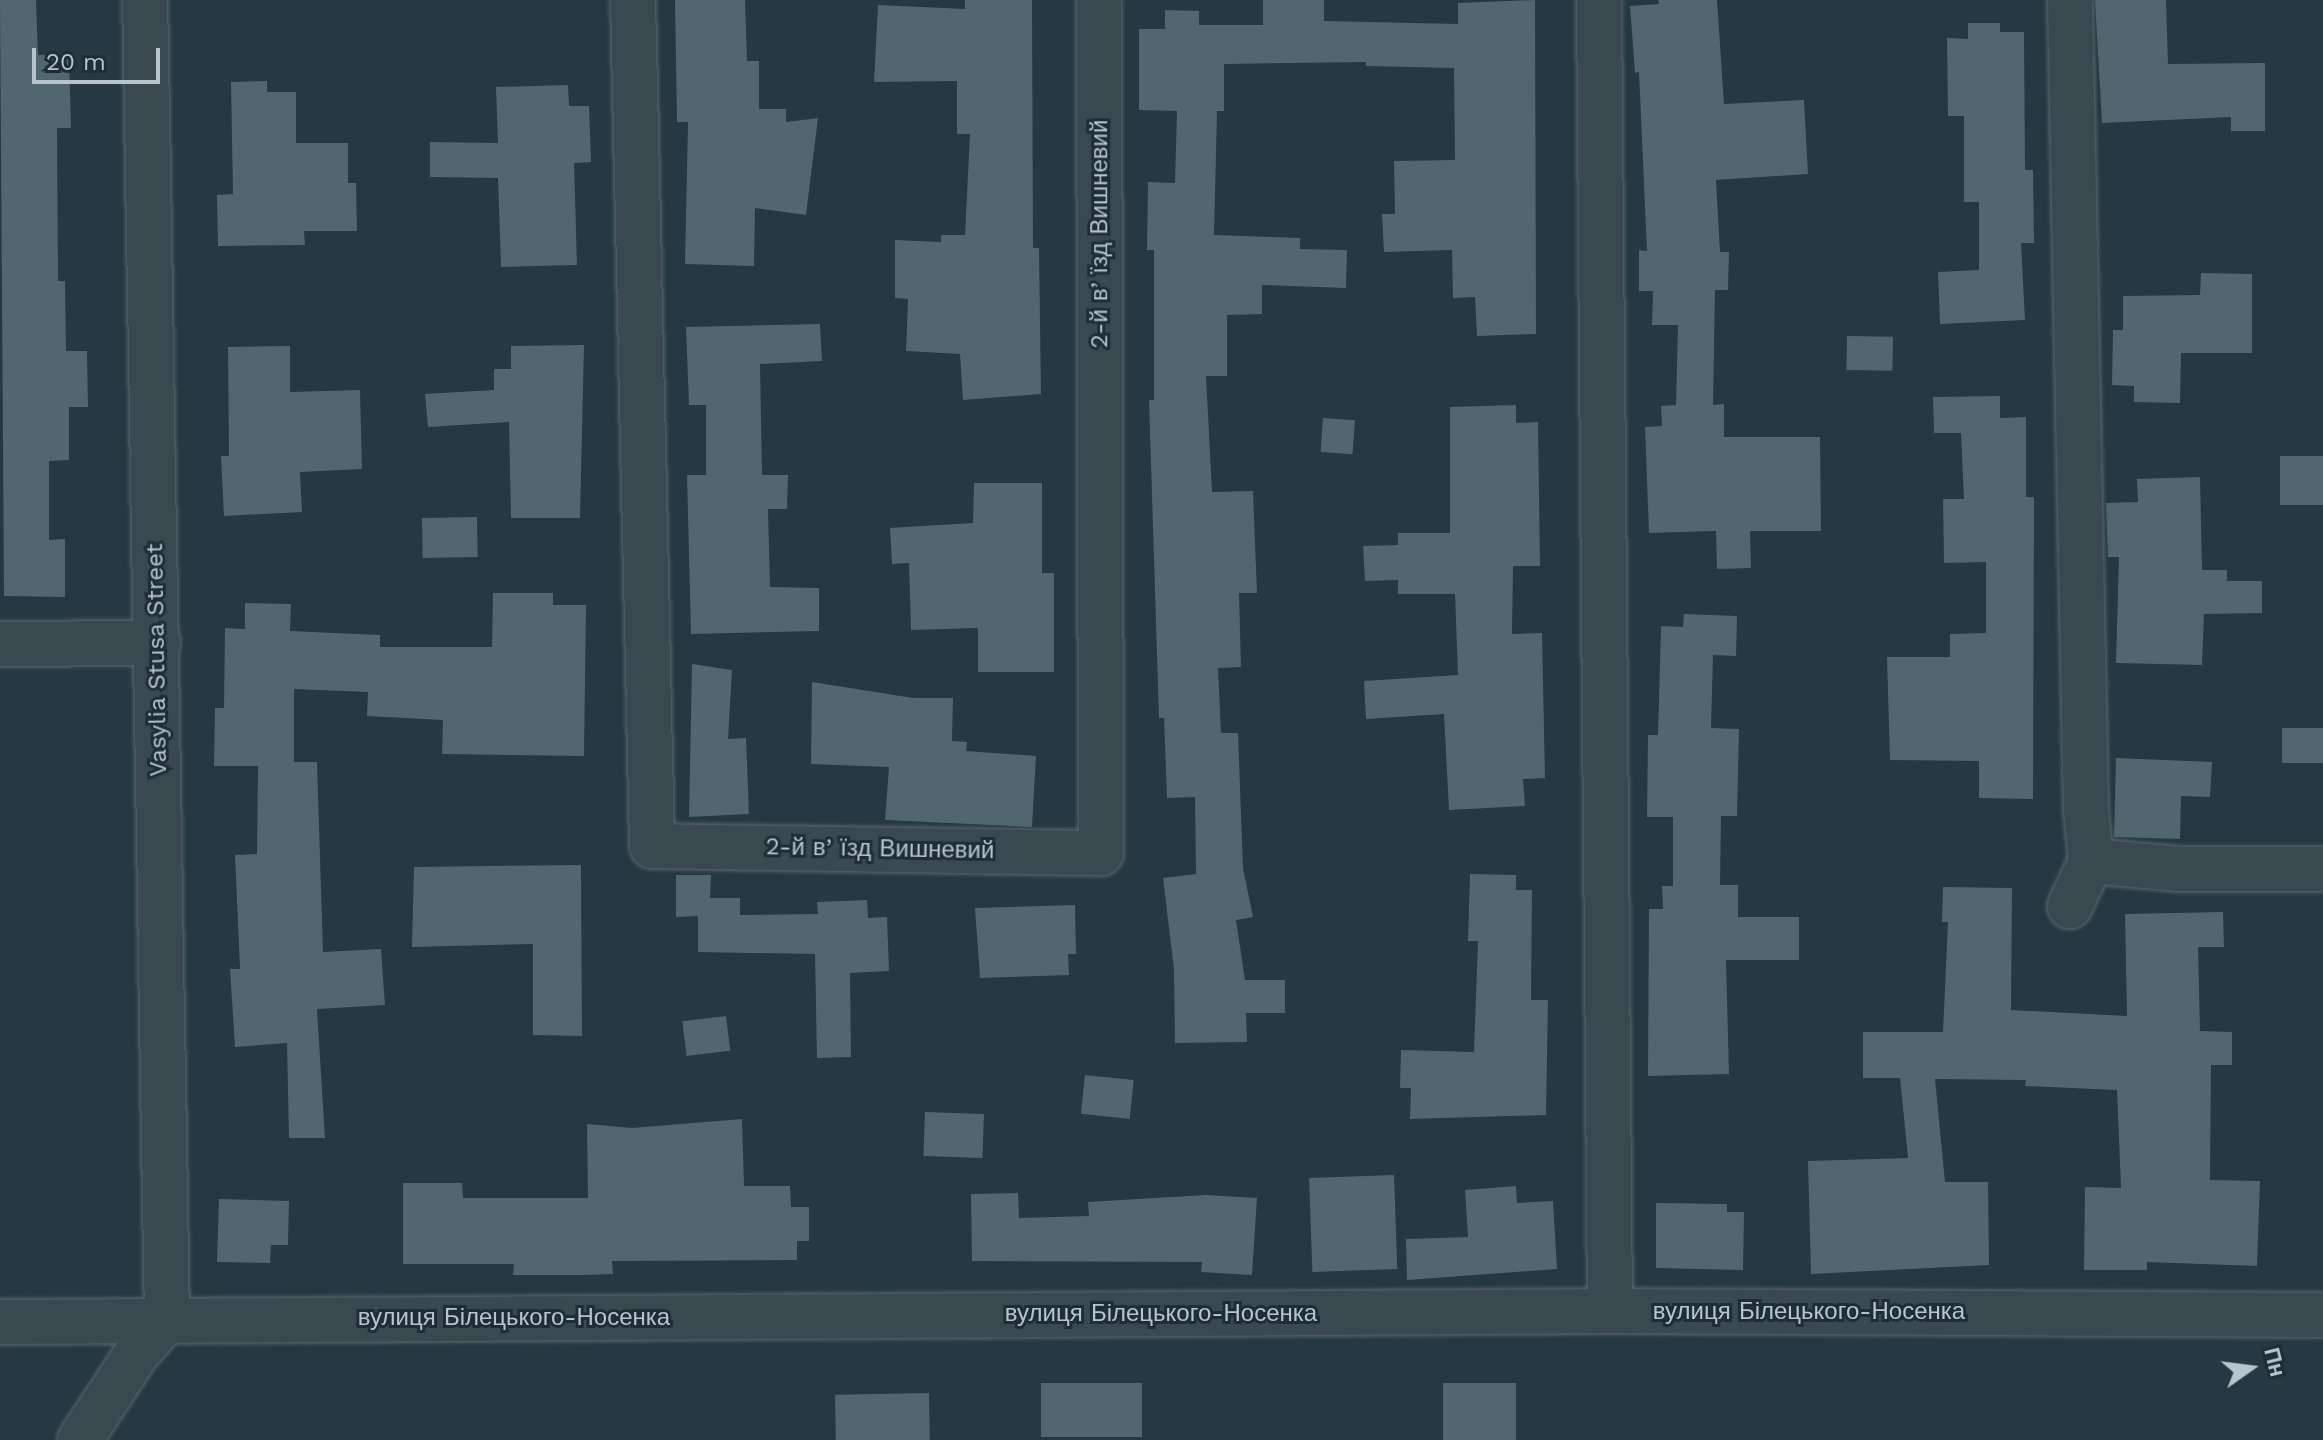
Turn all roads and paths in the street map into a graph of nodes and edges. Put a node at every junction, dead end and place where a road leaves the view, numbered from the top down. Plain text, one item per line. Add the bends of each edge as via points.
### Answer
1 (145, 0) edge
2 (633, 0) edge
3 (1099, 0) edge
4 (1599, 0) edge
5 (2070, 0) edge
6 (158, 643) junction
7 (0, 644) edge
8 (2091, 861) junction
9 (2323, 869) edge
10 (2070, 906) dead end
11 (1610, 1311) junction
12 (2323, 1315) edge
13 (167, 1320) junction
14 (0, 1322) edge
15 (80, 1440) edge

1 - 6 street, Vasylia Stusa Street
2 - 3 street, 2-й вʼїзд Вишневий via 652,846 1101,853
4 - 11 street
5 - 8 street
6 - 7 street
6 - 13 street, Vasylia Stusa Street
8 - 9 street via 2179,869
8 - 10 street
11 - 12 street, вулиця Білецького-Носенка
11 - 13 street, вулиця Білецького-Носенка
13 - 14 street, вулиця Білецького-Носенка
13 - 15 street via 137,1353

